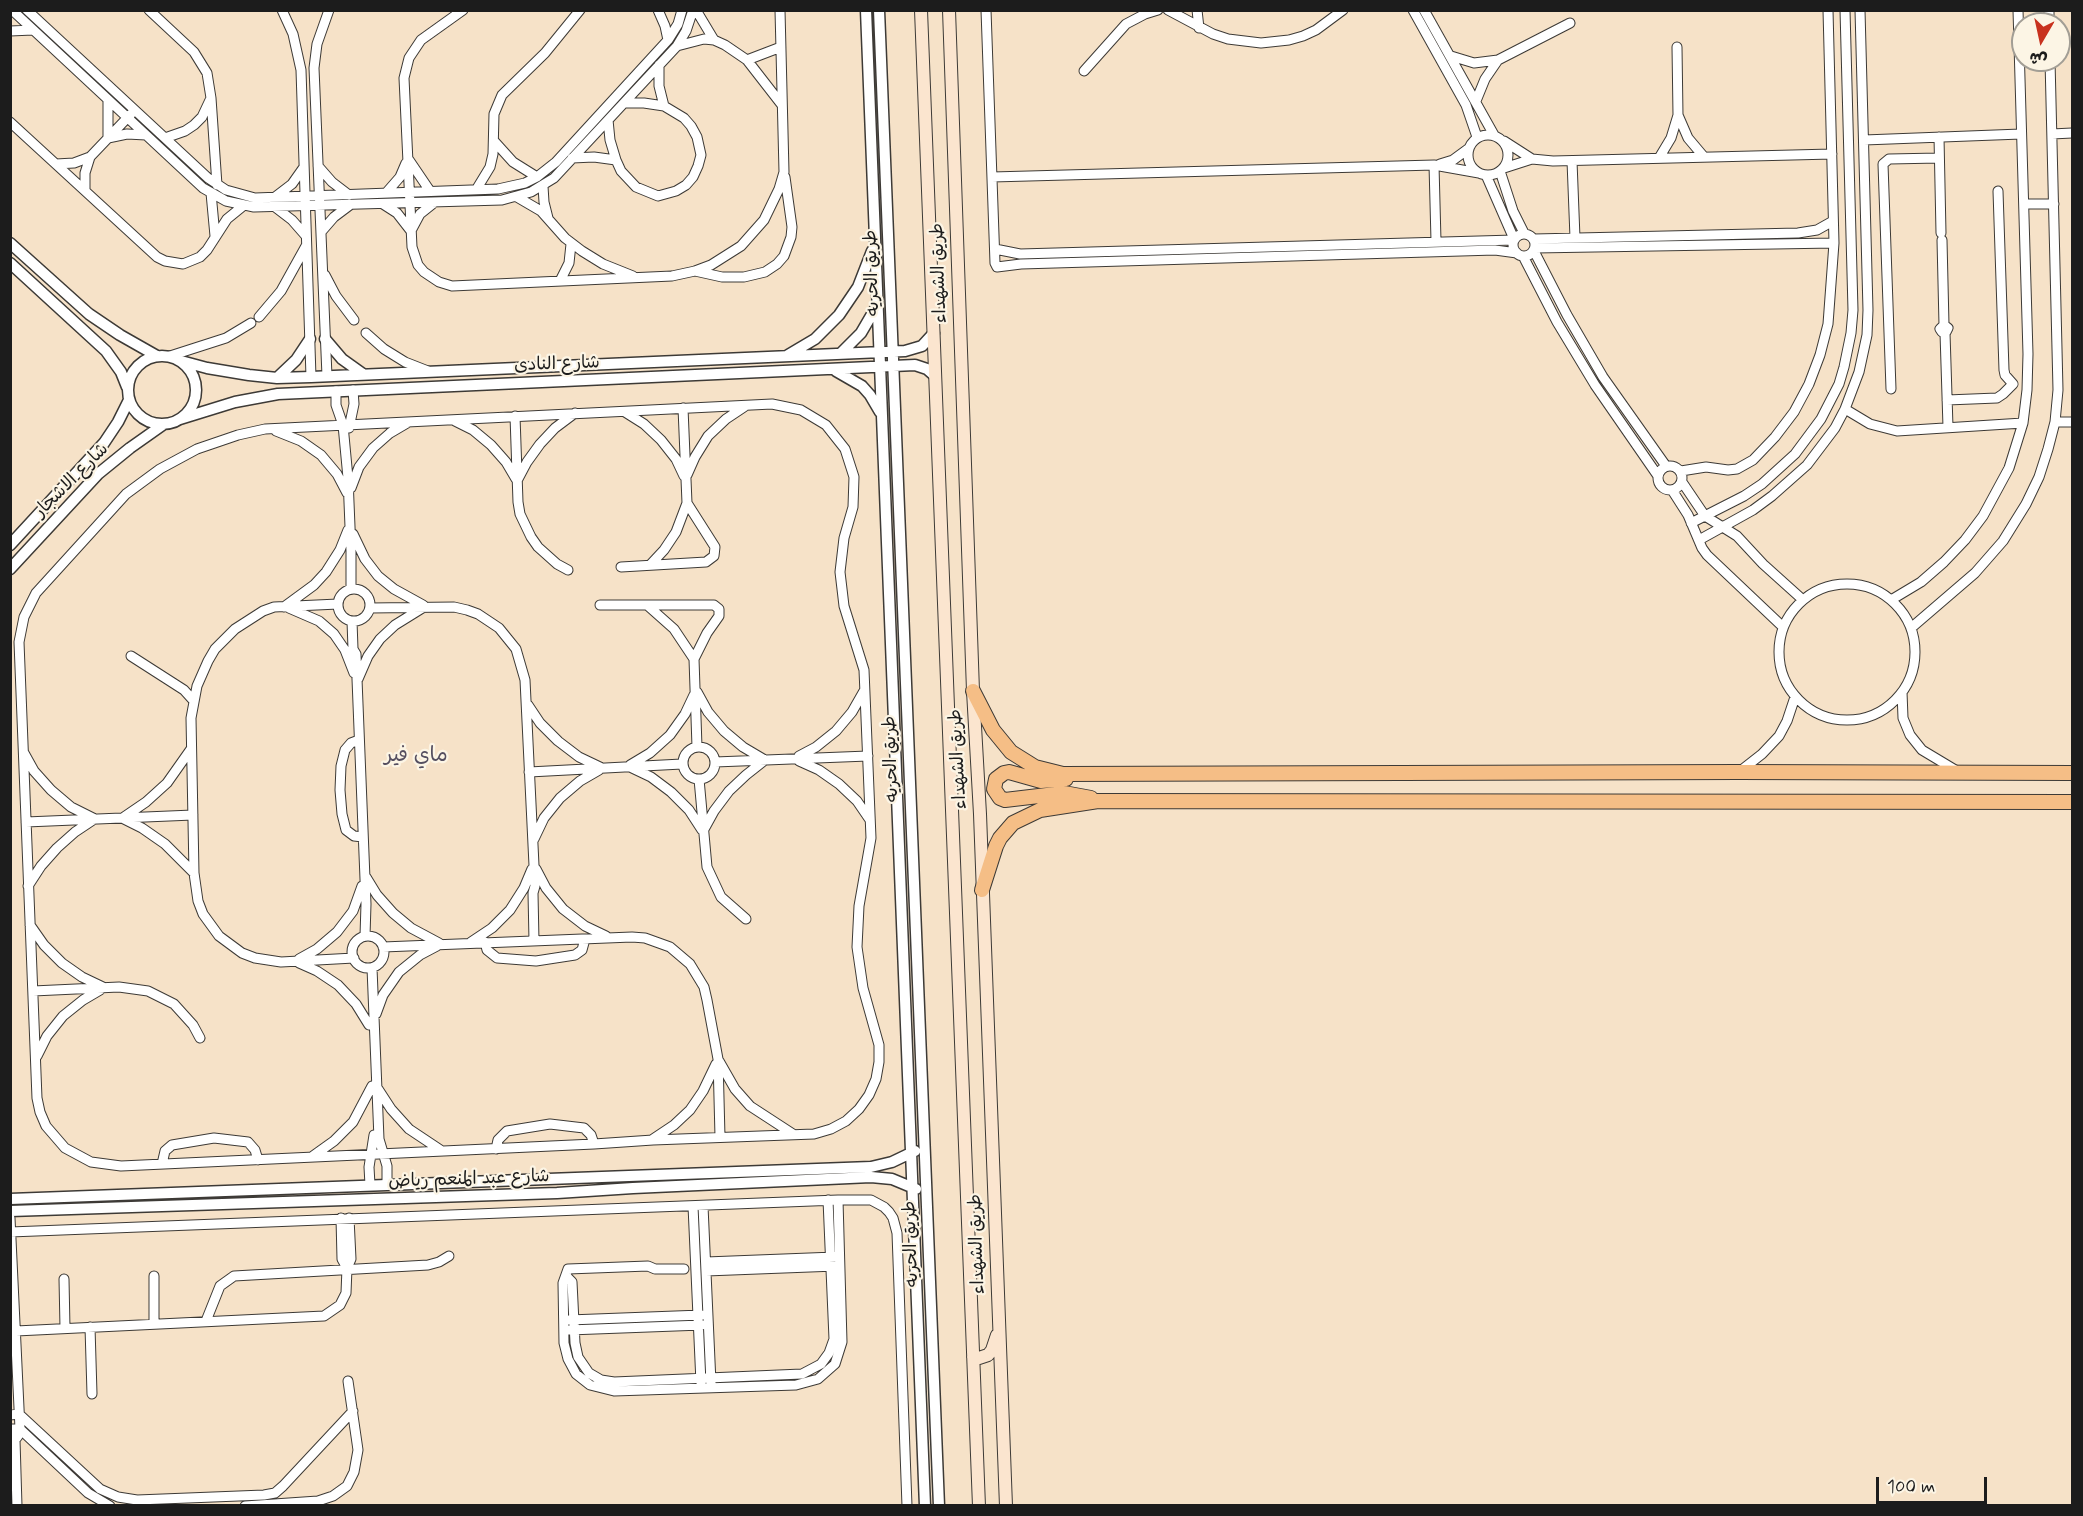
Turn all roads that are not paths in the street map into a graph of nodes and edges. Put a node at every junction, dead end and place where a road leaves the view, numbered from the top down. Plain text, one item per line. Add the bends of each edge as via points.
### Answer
1 (27, 10) edge
2 (149, 10) edge
3 (282, 10) edge
4 (329, 10) edge
5 (463, 10) edge
6 (580, 10) edge
7 (658, 10) edge
8 (682, 10) edge
9 (694, 10) edge
10 (780, 10) edge
11 (866, 10) edge
12 (879, 10) edge
13 (921, 10) edge
14 (949, 10) edge
15 (986, 10) edge
16 (1130, 10) edge
17 (1158, 10) edge
18 (1168, 10) edge
19 (1197, 10) edge
20 (1343, 10) edge
21 (1413, 10) edge
22 (1424, 10) edge
23 (1828, 10) edge
24 (1845, 10) edge
25 (1860, 10) edge
26 (2018, 10) edge
27 (15, 14) edge
28 (1570, 23) dead end
29 (1126, 24) junction
30 (1199, 27) junction
31 (33, 30) junction
32 (10, 31) edge
33 (668, 40) junction
34 (714, 40) junction
35 (677, 46) junction
36 (781, 47) junction
37 (1677, 47) dead end
38 (1450, 56) junction
39 (747, 60) junction
40 (1498, 60) junction
41 (659, 65) junction
42 (1084, 70) dead end
43 (2050, 72) edge
44 (211, 98) junction
45 (108, 100) junction
46 (1476, 101) junction
47 (624, 103) junction
48 (782, 105) junction
49 (664, 106) junction
50 (131, 114) junction
51 (1678, 115) junction
52 (608, 120) junction
53 (10, 122) edge
54 (2073, 133) edge
55 (2052, 134) junction
56 (146, 135) junction
57 (2021, 135) junction
58 (1476, 137) junction
59 (1497, 137) junction
60 (1939, 137) junction
61 (108, 138) junction
62 (165, 138) junction
63 (1864, 140) junction
64 (494, 141) junction
65 (1468, 149) junction
66 (1832, 154) junction
67 (90, 157) junction
68 (1704, 157) junction
69 (408, 158) junction
70 (572, 158) junction
71 (1659, 158) junction
72 (1940, 158) junction
73 (1532, 159) junction
74 (616, 160) junction
75 (1572, 161) junction
76 (56, 164) junction
77 (1434, 165) junction
78 (318, 166) junction
79 (304, 167) junction
80 (1502, 169) junction
81 (784, 172) junction
82 (1483, 174) junction
83 (992, 177) junction
84 (540, 182) junction
85 (217, 185) junction
86 (476, 189) junction
87 (85, 190) junction
88 (430, 191) junction
89 (1998, 191) dead end
90 (409, 192) junction
91 (211, 193) junction
92 (386, 193) junction
93 (349, 195) junction
94 (517, 197) junction
95 (306, 201) junction
96 (320, 201) junction
97 (275, 202) junction
98 (435, 202) junction
99 (410, 203) junction
100 (383, 204) junction
101 (2024, 204) junction
102 (2054, 204) junction
103 (350, 205) junction
104 (243, 206) junction
105 (548, 218) junction
106 (1833, 221) junction
107 (411, 231) junction
108 (321, 232) junction
109 (1524, 233) junction
110 (215, 236) junction
111 (1575, 238) junction
112 (307, 240) junction
113 (874, 240) junction
114 (1514, 240) junction
115 (1436, 242) junction
116 (10, 243) edge
117 (1834, 243) junction
118 (571, 244) junction
119 (1534, 246) junction
120 (995, 249) junction
121 (1520, 255) junction
122 (1851, 264) junction
123 (1867, 264) junction
124 (13, 268) edge
125 (323, 269) junction
126 (695, 271) junction
127 (638, 278) junction
128 (560, 281) junction
129 (877, 306) junction
130 (354, 320) dead end
131 (366, 333) dead end
132 (934, 333) junction
133 (310, 339) junction
134 (326, 339) junction
135 (879, 352) junction
136 (893, 352) junction
137 (840, 354) junction
138 (157, 356) junction
139 (786, 356) junction
140 (176, 358) junction
141 (893, 366) junction
142 (879, 367) junction
143 (517, 368) junction
144 (496, 369) junction
145 (832, 370) junction
146 (428, 371) junction
147 (363, 374) junction
148 (311, 376) junction
149 (327, 376) junction
150 (936, 376) junction
151 (277, 378) junction
152 (519, 383) junction
153 (497, 384) junction
154 (127, 387) junction
155 (1891, 389) dead end
156 (353, 390) junction
157 (336, 391) junction
158 (129, 400) junction
159 (1947, 400) junction
160 (747, 405) junction
161 (683, 408) junction
162 (1845, 409) junction
163 (623, 411) junction
164 (575, 413) junction
165 (881, 414) junction
166 (515, 416) junction
167 (180, 419) junction
168 (453, 419) junction
169 (410, 422) junction
170 (2055, 422) junction
171 (2073, 422) edge
172 (2023, 423) junction
173 (164, 424) junction
174 (346, 425) junction
175 (1948, 427) junction
176 (265, 429) junction
177 (1666, 466) junction
178 (1681, 471) junction
179 (1658, 476) junction
180 (686, 480) junction
181 (517, 482) junction
182 (1682, 482) junction
183 (1671, 490) junction
184 (349, 496) junction
185 (687, 503) junction
186 (1705, 516) junction
187 (1742, 516) junction
188 (1691, 523) junction
189 (350, 525) junction
190 (1722, 527) junction
191 (1739, 539) junction
192 (1699, 540) junction
193 (10, 545) edge
194 (650, 565) junction
195 (621, 567) dead end
196 (10, 568) edge
197 (568, 570) dead end
198 (353, 589) junction
199 (1803, 600) junction
200 (1891, 600) junction
201 (338, 604) junction
202 (600, 605) dead end
203 (647, 605) junction
204 (284, 607) junction
205 (425, 607) junction
206 (370, 608) junction
207 (355, 621) junction
208 (1783, 627) junction
209 (1911, 628) junction
210 (131, 656) dead end
211 (694, 658) junction
212 (357, 681) junction
213 (695, 690) junction
214 (864, 690) junction
215 (973, 691) junction
216 (1902, 692) junction
217 (1795, 697) junction
218 (193, 700) junction
219 (526, 702) junction
220 (359, 740) junction
221 (698, 747) junction
222 (22, 748) junction
223 (192, 748) junction
224 (868, 756) junction
225 (794, 759) junction
226 (765, 760) junction
227 (715, 762) junction
228 (682, 764) junction
229 (628, 766) junction
230 (602, 768) junction
231 (529, 772) junction
232 (1739, 772) junction
233 (1959, 773) junction
234 (2073, 773) edge
235 (1077, 775) junction
236 (699, 779) junction
237 (1098, 801) junction
238 (2073, 802) edge
239 (193, 815) junction
240 (122, 818) junction
241 (95, 819) junction
242 (871, 821) junction
243 (26, 822) junction
244 (703, 831) junction
245 (363, 837) junction
246 (532, 841) junction
247 (534, 864) junction
248 (194, 873) junction
249 (364, 875) junction
250 (28, 886) junction
251 (982, 890) junction
252 (746, 919) dead end
253 (30, 924) junction
254 (368, 936) junction
255 (609, 938) junction
256 (585, 939) junction
257 (537, 940) junction
258 (485, 942) junction
259 (471, 943) junction
260 (442, 944) junction
261 (383, 946) junction
262 (354, 958) junction
263 (294, 961) junction
264 (369, 968) junction
265 (105, 987) junction
266 (33, 991) junction
267 (372, 1023) junction
268 (200, 1038) dead end
269 (36, 1059) junction
270 (718, 1059) junction
271 (374, 1086) junction
272 (794, 1134) junction
273 (720, 1137) junction
274 (652, 1140) junction
275 (594, 1144) junction
276 (496, 1149) junction
277 (925, 1150) junction
278 (442, 1151) junction
279 (911, 1153) junction
280 (384, 1154) junction
281 (372, 1155) junction
282 (312, 1157) junction
283 (258, 1160) junction
284 (162, 1164) junction
285 (370, 1185) junction
286 (387, 1185) junction
287 (912, 1188) junction
288 (926, 1189) junction
289 (10, 1198) edge
290 (371, 1200) junction
291 (388, 1200) junction
292 (833, 1200) junction
293 (698, 1206) junction
294 (10, 1211) edge
295 (10, 1218) edge
296 (345, 1218) junction
297 (11, 1232) edge
298 (449, 1256) dead end
299 (836, 1262) junction
300 (706, 1267) junction
301 (347, 1268) junction
302 (684, 1269) dead end
303 (154, 1276) dead end
304 (64, 1279) dead end
305 (569, 1320) junction
306 (703, 1320) junction
307 (206, 1321) junction
308 (154, 1324) junction
309 (90, 1327) junction
310 (65, 1328) junction
311 (1000, 1329) junction
312 (574, 1330) junction
313 (16, 1331) junction
314 (564, 1331) junction
315 (973, 1357) junction
316 (348, 1381) dead end
317 (706, 1383) junction
318 (92, 1394) dead end
319 (353, 1411) junction
320 (15, 1414) edge
321 (14, 1433) edge
322 (250, 1500) edge
323 (17, 1506) edge
324 (110, 1506) edge
325 (245, 1506) edge
326 (907, 1506) edge
327 (925, 1506) edge
328 (939, 1506) edge
329 (979, 1506) edge
330 (1006, 1506) edge

1 - 50 street
2 - 44 street via 200,58
3 - 79 street via 297,45 301,69
4 - 78 street via 314,68
5 - 69 street via 421,40 407,62 404,78
6 - 64 street via 546,53 502,95 494,114
7 - 33 street
8 - 33 street
9 - 34 street
9 - 35 street
10 - 36 street
11 - 113 street, طريق الحريه
12 - 136 street, طريق الحريه
13 - 132 main road, طريق الشهداء
14 - 215 main road, طريق الشهداء
15 - 83 street
16 - 29 street
17 - 29 street
18 - 30 street
19 - 30 street
20 - 30 street via 1316,30 1275,43 1228,39
21 - 58 street via 1466,105
22 - 38 street
23 - 66 street
24 - 122 street
25 - 63 street
26 - 57 street
27 - 31 street
28 - 40 street
29 - 42 street
31 - 32 street
31 - 45 street
33 - 84 street
34 - 35 street via 695,40
34 - 39 street
35 - 41 street
36 - 39 street
36 - 48 street
37 - 51 street
38 - 40 street via 1474,63
38 - 46 street
39 - 48 street
40 - 46 street
41 - 47 street
41 - 49 street
43 - 55 street
44 - 62 street via 194,125
44 - 85 street
45 - 50 street
45 - 61 street
46 - 59 street
47 - 49 street
47 - 52 street
48 - 81 street
49 - 74 street via 684,118 697,136 698,166 686,185 658,196 636,188
50 - 56 street
50 - 61 street
50 - 62 street
51 - 68 street via 1688,138
51 - 71 street
52 - 70 street
52 - 74 street
53 - 76 street
54 - 55 street
55 - 102 street
56 - 61 street
56 - 91 street
57 - 60 street
57 - 101 street
58 - 59 street
58 - 65 street
59 - 73 street
59 - 80 street via 1508,149
60 - 63 street
60 - 72 street
61 - 67 street
62 - 85 street
63 - 123 street
64 - 84 street via 513,162
64 - 86 street via 490,167
65 - 77 street via 1452,160
65 - 82 street via 1468,160 1474,170
66 - 68 street
66 - 106 street
67 - 76 street
67 - 87 street
68 - 71 street
69 - 88 street
69 - 90 street
69 - 92 street via 400,177
70 - 74 street
70 - 84 street via 554,178
71 - 75 street
72 - 155 street via 1889,159 1883,164
72 - 159 street
73 - 75 street
73 - 80 street
75 - 111 street
76 - 87 street
77 - 82 street
77 - 83 street
77 - 115 street
78 - 93 street
78 - 96 street
79 - 95 street
79 - 97 street
80 - 82 street
80 - 109 street via 1510,203
81 - 126 street via 773,205 753,234 727,256
81 - 126 street via 791,237 777,264 765,272 744,277
82 - 114 street
83 - 120 street
84 - 86 street
84 - 94 street
84 - 105 street
85 - 97 street via 245,197
86 - 88 street
87 - 110 street via 165,261 192,261 207,250
88 - 90 street
89 - 159 street via 2004,373 2013,384 1997,398
90 - 92 street
90 - 99 street
91 - 104 street
91 - 110 street
92 - 93 street
93 - 96 street
94 - 98 street
94 - 105 street
95 - 96 street
95 - 97 street
95 - 112 street
96 - 103 street
96 - 108 street
97 - 104 street
97 - 112 street
98 - 99 street
98 - 107 street via 420,214
99 - 100 street
99 - 107 street
100 - 103 street
100 - 107 street via 397,213
101 - 102 street
101 - 172 street via 2028,354
102 - 170 street via 2058,390
103 - 108 street
104 - 110 street
105 - 118 street
106 - 111 street via 1817,230 1798,233
106 - 117 street
107 - 128 street via 418,265 439,282 452,286
108 - 125 street
109 - 114 street
109 - 119 street
111 - 119 street
112 - 133 street
112 - 140 street via 281,291 255,320 226,338
113 - 129 street, طريق الحريه
113 - 139 street via 865,272 844,308 815,339
114 - 115 street
114 - 121 street via 1513,247
115 - 120 street via 1020,254
116 - 138 street via 89,314
117 - 119 street
117 - 178 street via 1828,324 1817,364 1794,411 1746,466
118 - 127 street via 603,264
118 - 128 street via 569,263
119 - 121 street via 1527,256
119 - 177 street via 1603,377
120 - 121 street via 995,263 999,267 1502,250
121 - 179 street via 1594,385
122 - 123 street
122 - 186 street via 1853,310 1848,350 1839,384 1821,419 1779,470 1744,496
123 - 162 street via 1867,335
124 - 154 street via 106,351 122,372
125 - 130 street
125 - 134 street
126 - 127 street
127 - 128 street
129 - 135 street, طريق الحريه
129 - 137 street via 861,333
131 - 146 street via 384,350
132 - 136 street, شارع النادى via 917,349
132 - 150 main road, طريق الشهداء
133 - 148 street
133 - 151 street
134 - 147 street via 342,359
134 - 149 street
135 - 136 street, شارع النادى
135 - 137 street, شارع النادى
135 - 142 street, طريق الحريه
136 - 141 street, طريق الحريه
137 - 139 street, شارع النادى
138 - 140 street
138 - 154 street via 137,366
139 - 143 street, شارع النادى
140 - 151 street, شارع النادى via 221,371
140 - 167 street via 193,374 197,390 192,407
141 - 142 street, شارع النادى
141 - 150 street, شارع النادى via 915,365
141 - 277 street, طريق الحريه
142 - 145 street, شارع النادى
142 - 165 street, طريق الحريه
143 - 144 street, شارع النادى
143 - 152 street via 514,376
144 - 146 street, شارع النادى
144 - 153 street via 501,376
145 - 152 street, شارع النادى
145 - 165 street via 862,386
146 - 147 street, شارع النادى
147 - 149 street, شارع النادى
148 - 149 street, شارع النادى
148 - 151 street, شارع النادى
150 - 315 main road, طريق الشهداء
152 - 153 street, شارع النادى
153 - 156 street, شارع النادى
154 - 158 street
156 - 157 street, شارع النادى
156 - 174 street via 354,404
157 - 167 street, شارع النادى via 264,396
157 - 174 street via 336,405
158 - 173 street via 142,418
158 - 193 street, شارع الاشجار via 104,443
159 - 175 street
160 - 161 street
160 - 180 street via 708,436
160 - 214 street via 787,406 814,417 837,436 851,462 855,492 842,555 841,589 862,660
161 - 163 street
161 - 180 street
162 - 175 street via 1888,430
162 - 187 street via 1807,465
163 - 164 street
163 - 180 street via 662,440
164 - 166 street
164 - 181 street via 540,444
165 - 279 street, طريق الحريه
166 - 168 street
166 - 181 street
167 - 173 street
168 - 169 street
168 - 181 street via 491,445
169 - 174 street
169 - 184 street via 373,448 359,467
170 - 171 street
170 - 209 street via 2039,477 2003,541 1975,573
172 - 175 street
172 - 200 street via 2009,468 1977,524 1944,562
173 - 196 street, شارع الاشجار via 98,474
174 - 176 street
174 - 184 street
176 - 184 street via 290,435 311,447 338,474
176 - 222 street via 197,449 142,481 44,583 29,604 19,642
177 - 178 street
177 - 179 street
178 - 182 street
179 - 183 street via 1663,488
180 - 185 street
181 - 197 street via 520,514 531,537 547,556
182 - 183 street
182 - 186 street
183 - 188 street
184 - 189 street
185 - 194 street via 676,532
185 - 194 street via 715,547 714,556 706,562
186 - 188 street
186 - 190 street
187 - 190 street
187 - 191 street
188 - 192 street
189 - 198 street
189 - 204 street via 326,572
189 - 205 street via 365,559 378,576
190 - 191 street
190 - 192 street
191 - 199 street
192 - 208 street via 1707,555
194 - 195 street
198 - 201 street via 342,594
198 - 206 street via 368,597
199 - 200 street via 1817,591 1847,584 1863,586
199 - 208 street
200 - 209 street
201 - 204 street
201 - 207 street via 343,617
202 - 203 street
203 - 211 street via 674,629
203 - 211 street via 718,607 719,616
204 - 212 street via 319,621 334,634
204 - 218 street via 253,616 224,639 201,673
205 - 206 street
205 - 212 street via 394,625 380,639
205 - 219 street via 467,609 499,628 520,659
206 - 207 street via 366,616
207 - 212 street
208 - 217 street via 1779,664
209 - 216 street via 1915,658
210 - 218 street
211 - 213 street
212 - 220 street
213 - 221 street
213 - 226 street via 724,731
213 - 229 street via 670,735 651,753
214 - 224 street
214 - 225 street via 836,731
215 - 235 main road via 993,730 1011,752 1042,769
215 - 251 main road, طريق الشهداء
216 - 217 street via 1879,712 1850,720 1820,715
216 - 233 street via 1903,718 1915,743
217 - 232 street via 1779,736
218 - 223 street
219 - 230 street via 558,741
219 - 231 street
220 - 245 street
220 - 245 street via 347,746 343,754 340,802 346,830
221 - 227 street via 709,751
221 - 228 street via 687,752
222 - 241 street via 34,771 51,790 71,807
222 - 243 street
223 - 239 street
223 - 240 street via 167,783
224 - 225 street
224 - 242 street
225 - 226 street
225 - 242 street via 839,784
226 - 227 street
226 - 244 street via 729,791
227 - 236 street via 710,774
228 - 229 street
228 - 236 street via 688,775
229 - 230 street
229 - 244 street via 671,792
230 - 231 street
230 - 246 street via 560,798
231 - 246 street
232 - 233 main road
232 - 235 main road
233 - 234 main road
235 - 237 main road via 1049,782 1009,772 996,779 994,789 1005,800 1064,793
236 - 244 street
237 - 238 main road
237 - 251 main road via 1040,810 1013,823 996,846
239 - 240 street
239 - 248 street
240 - 241 street
240 - 248 street via 165,844
241 - 243 street
241 - 250 street via 57,848
242 - 272 street via 857,947 862,988 879,1045 876,1080 859,1109 846,1121 814,1134
243 - 250 street
244 - 252 street via 707,867 715,887
245 - 249 street
246 - 247 street
247 - 255 street via 563,909
247 - 257 street
247 - 259 street via 510,910
248 - 263 street via 203,914 219,936 255,958
249 - 254 street
249 - 260 street via 393,913
249 - 263 street via 353,911 337,932 317,950
250 - 253 street
251 - 311 main road, طريق الشهداء
253 - 265 street via 62,963
253 - 266 street
254 - 261 street via 378,939
254 - 262 street via 354,945
255 - 256 street
255 - 270 street via 658,942 690,964 704,987
256 - 257 street
256 - 258 street via 584,947 575,955 536,961 497,957 487,950
257 - 258 street
258 - 259 street
259 - 260 street
260 - 261 street
260 - 267 street via 399,972
261 - 264 street via 382,960
262 - 263 street
262 - 264 street
263 - 267 street via 338,985
264 - 267 street
265 - 266 street
265 - 268 street via 134,988 161,996 184,1014
265 - 269 street via 63,1016
266 - 269 street
267 - 271 street
269 - 284 street via 40,1112 54,1138 65,1148 84,1160 106,1166
270 - 272 street via 750,1107
270 - 273 street
270 - 274 street via 690,1110
271 - 278 street via 409,1129
271 - 280 street
271 - 281 street
271 - 282 street via 348,1127
272 - 273 street
273 - 274 street
274 - 275 street
275 - 276 street
275 - 276 street via 584,1128 550,1124 507,1131
276 - 278 street
277 - 279 street, شارع عبد المنعم رياض
277 - 288 street, طريق الحريه
278 - 280 street
279 - 286 street, شارع عبد المنعم رياض via 871,1167
279 - 287 street, طريق الحريه
280 - 281 street
280 - 286 street
281 - 282 street
281 - 285 street
282 - 283 street
283 - 284 street
283 - 284 street via 248,1142 207,1139 171,1145
285 - 286 street, شارع عبد المنعم رياض
285 - 289 street, شارع عبد المنعم رياض
285 - 290 street
286 - 291 street
287 - 288 street, شارع عبد المنعم رياض
287 - 291 street, شارع عبد المنعم رياض via 892,1179 871,1177
287 - 327 street, طريق الحريه
288 - 328 street, طريق الحريه
290 - 291 street, شارع عبد المنعم رياض
290 - 294 street, شارع عبد المنعم رياض
292 - 293 street
292 - 299 street
292 - 326 street via 878,1203 896,1225
293 - 296 street
293 - 300 street
293 - 306 street
295 - 297 street
296 - 297 street
296 - 301 street via 351,1259
297 - 313 street
298 - 301 street via 428,1265
299 - 300 street
299 - 317 street via 834,1340 821,1364 795,1375
300 - 306 street
301 - 307 street via 234,1276 220,1286
301 - 307 street via 344,1299 336,1310 324,1316
302 - 305 street via 570,1268
303 - 308 street
304 - 310 street
305 - 306 street
305 - 312 street
305 - 314 street
306 - 312 street
306 - 317 street
307 - 308 street
308 - 309 street
309 - 310 street
309 - 318 street
310 - 313 street
311 - 315 main road via 990,1353 982,1358
311 - 330 main road, طريق الشهداء
312 - 314 street
312 - 317 street via 580,1363 601,1380
313 - 320 street
314 - 317 street via 571,1367 582,1380 597,1388 614,1391
315 - 329 main road, طريق الشهداء
316 - 319 street
319 - 322 street via 279,1490
319 - 322 street via 358,1458 347,1486 318,1501
320 - 321 street
320 - 322 street via 94,1485 111,1495 137,1500
321 - 323 street
321 - 324 street
322 - 325 street

